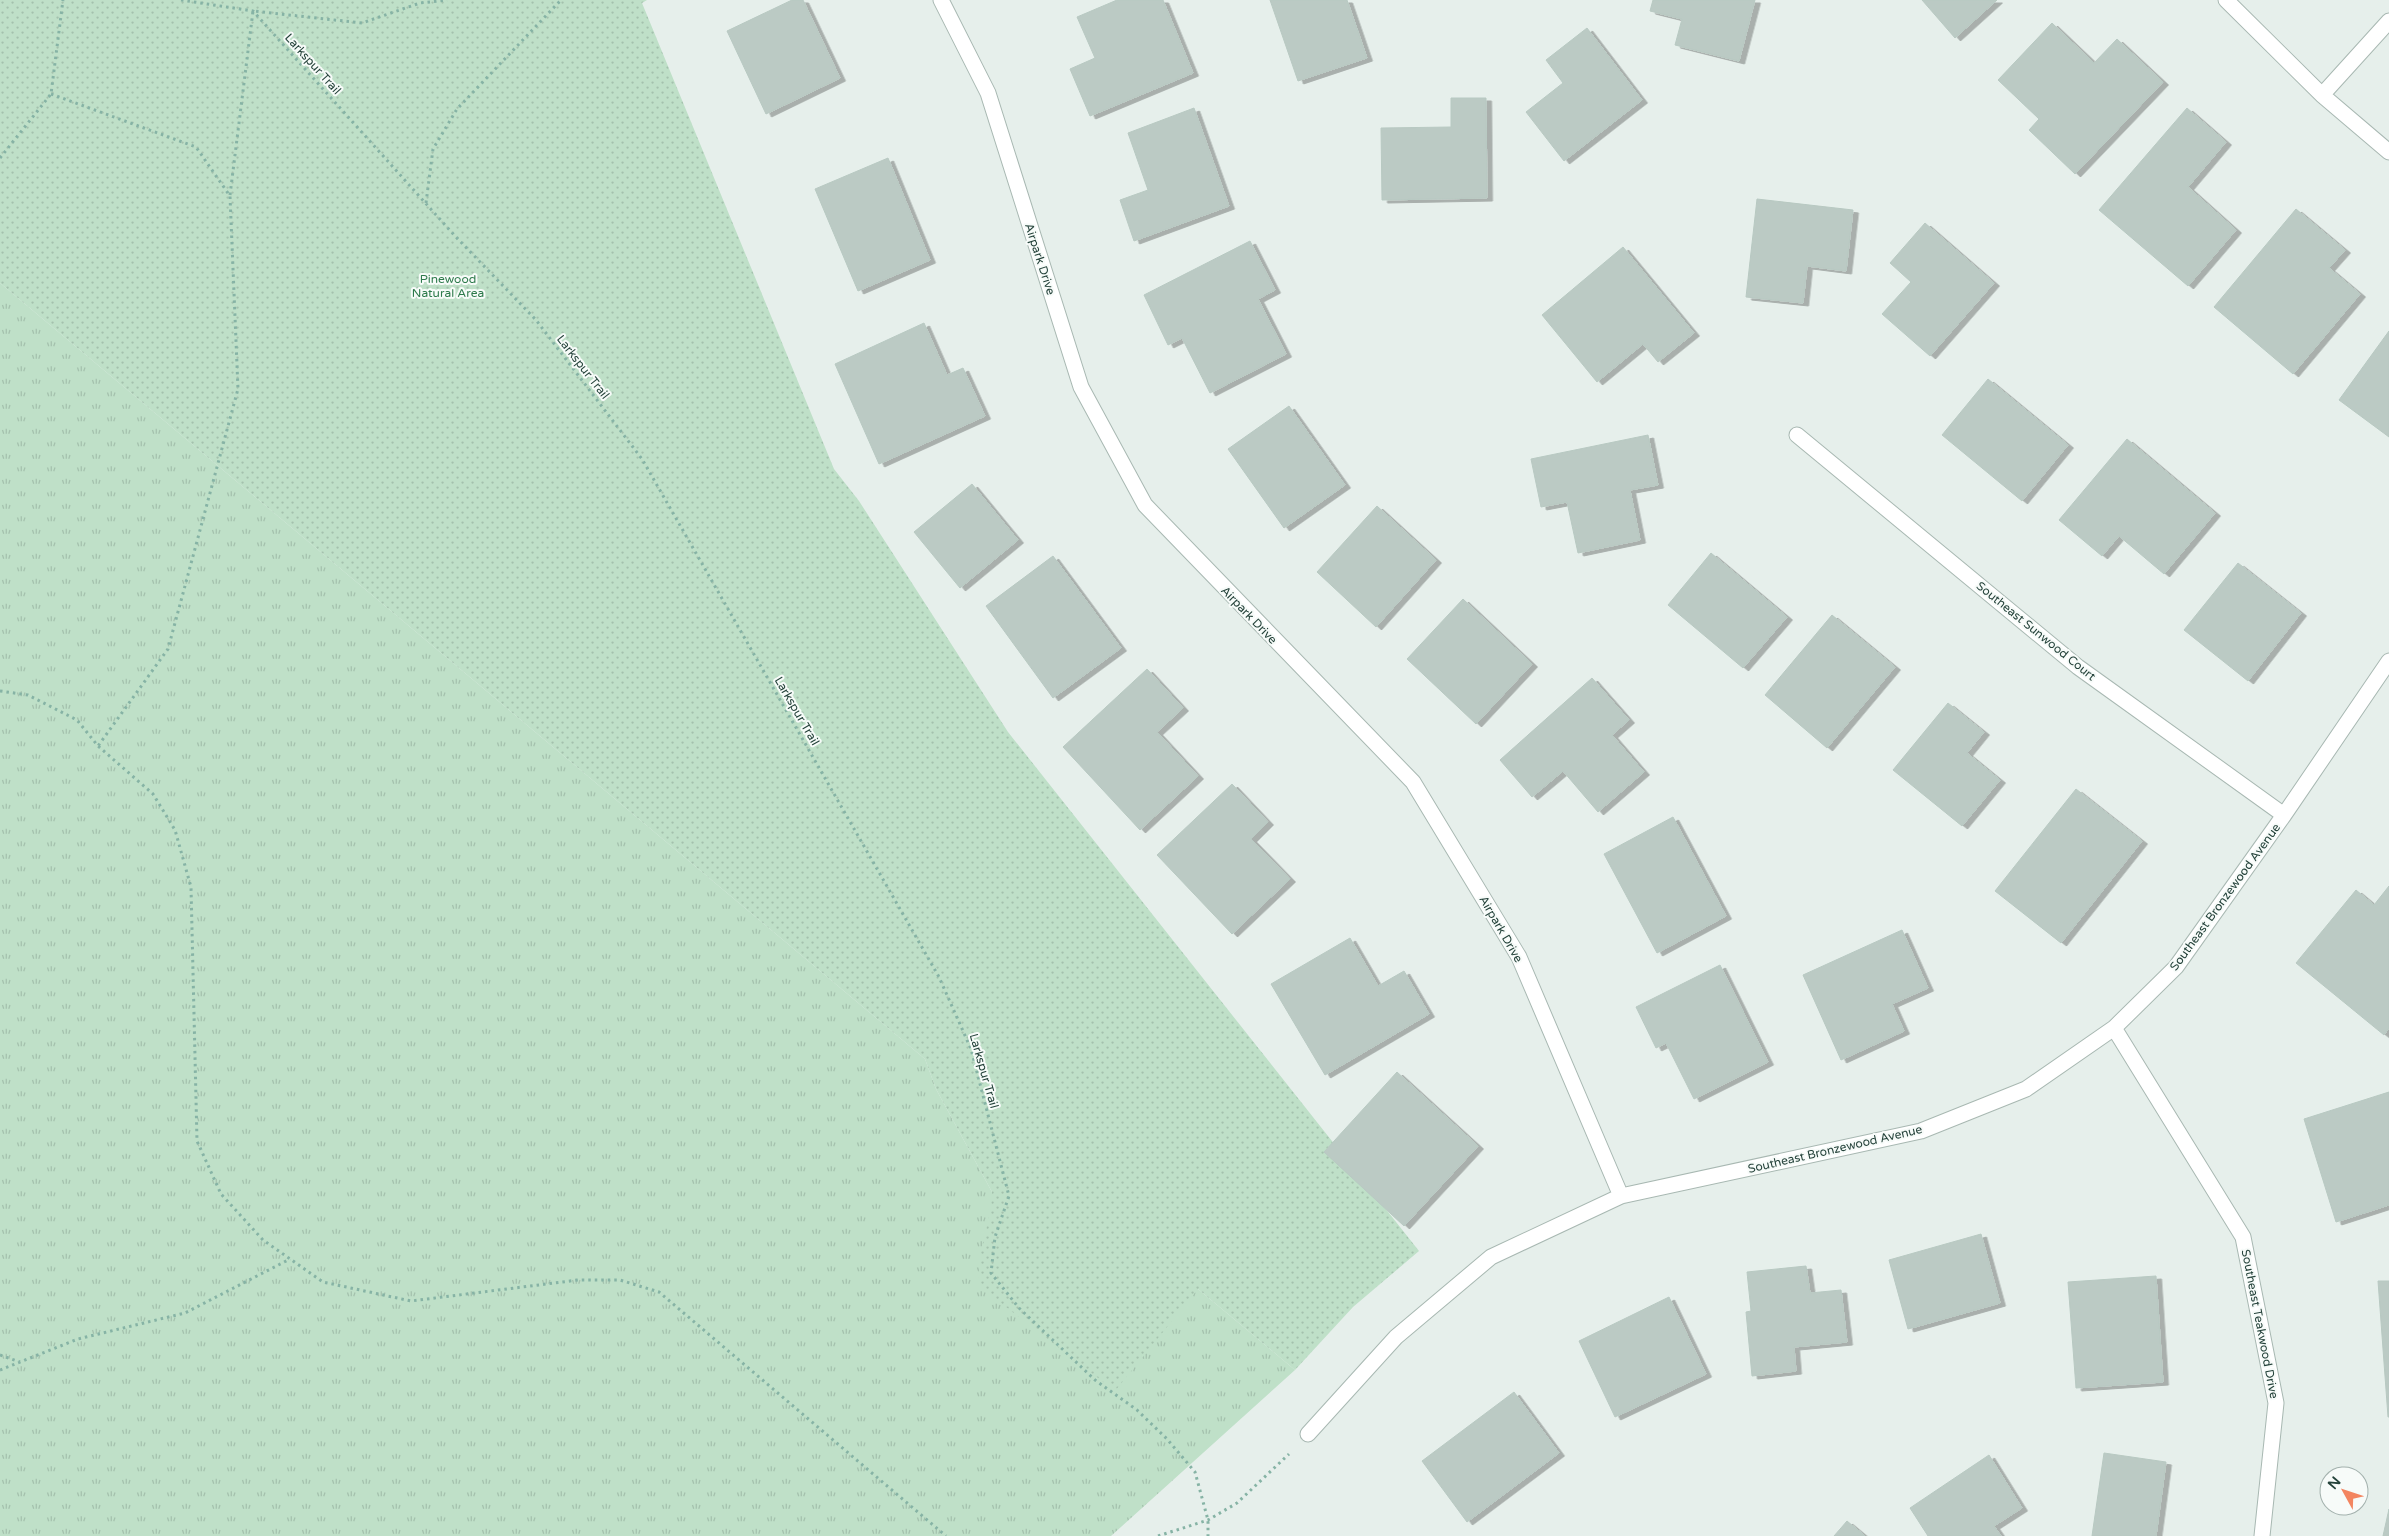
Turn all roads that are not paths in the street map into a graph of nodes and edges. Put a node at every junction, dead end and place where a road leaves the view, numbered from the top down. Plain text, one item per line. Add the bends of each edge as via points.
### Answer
1 (941, 0) edge
2 (2226, 0) edge
3 (2389, 22) edge
4 (2322, 95) junction
5 (2389, 152) edge
6 (1797, 435) dead end
7 (2389, 661) edge
8 (2284, 816) junction
9 (2114, 1028) junction
10 (1621, 1196) junction
11 (1308, 1434) road end
12 (2262, 1536) edge

1 - 10 street, Airpark Drive via 988,93 1081,387 1145,505 1413,782 1519,957
2 - 4 street
3 - 4 street
4 - 5 street
6 - 8 street, Southeast Sunwood Court via 2078,667
7 - 8 street, Southeast Bronzewood Avenue
8 - 9 street, Southeast Bronzewood Avenue via 2176,967
9 - 10 street, Southeast Bronzewood Avenue via 2026,1089 1921,1131
9 - 12 street, Southeast Teakwood Drive via 2243,1237 2276,1403
10 - 11 street, Southeast Bronzewood Avenue via 1491,1257 1396,1337

